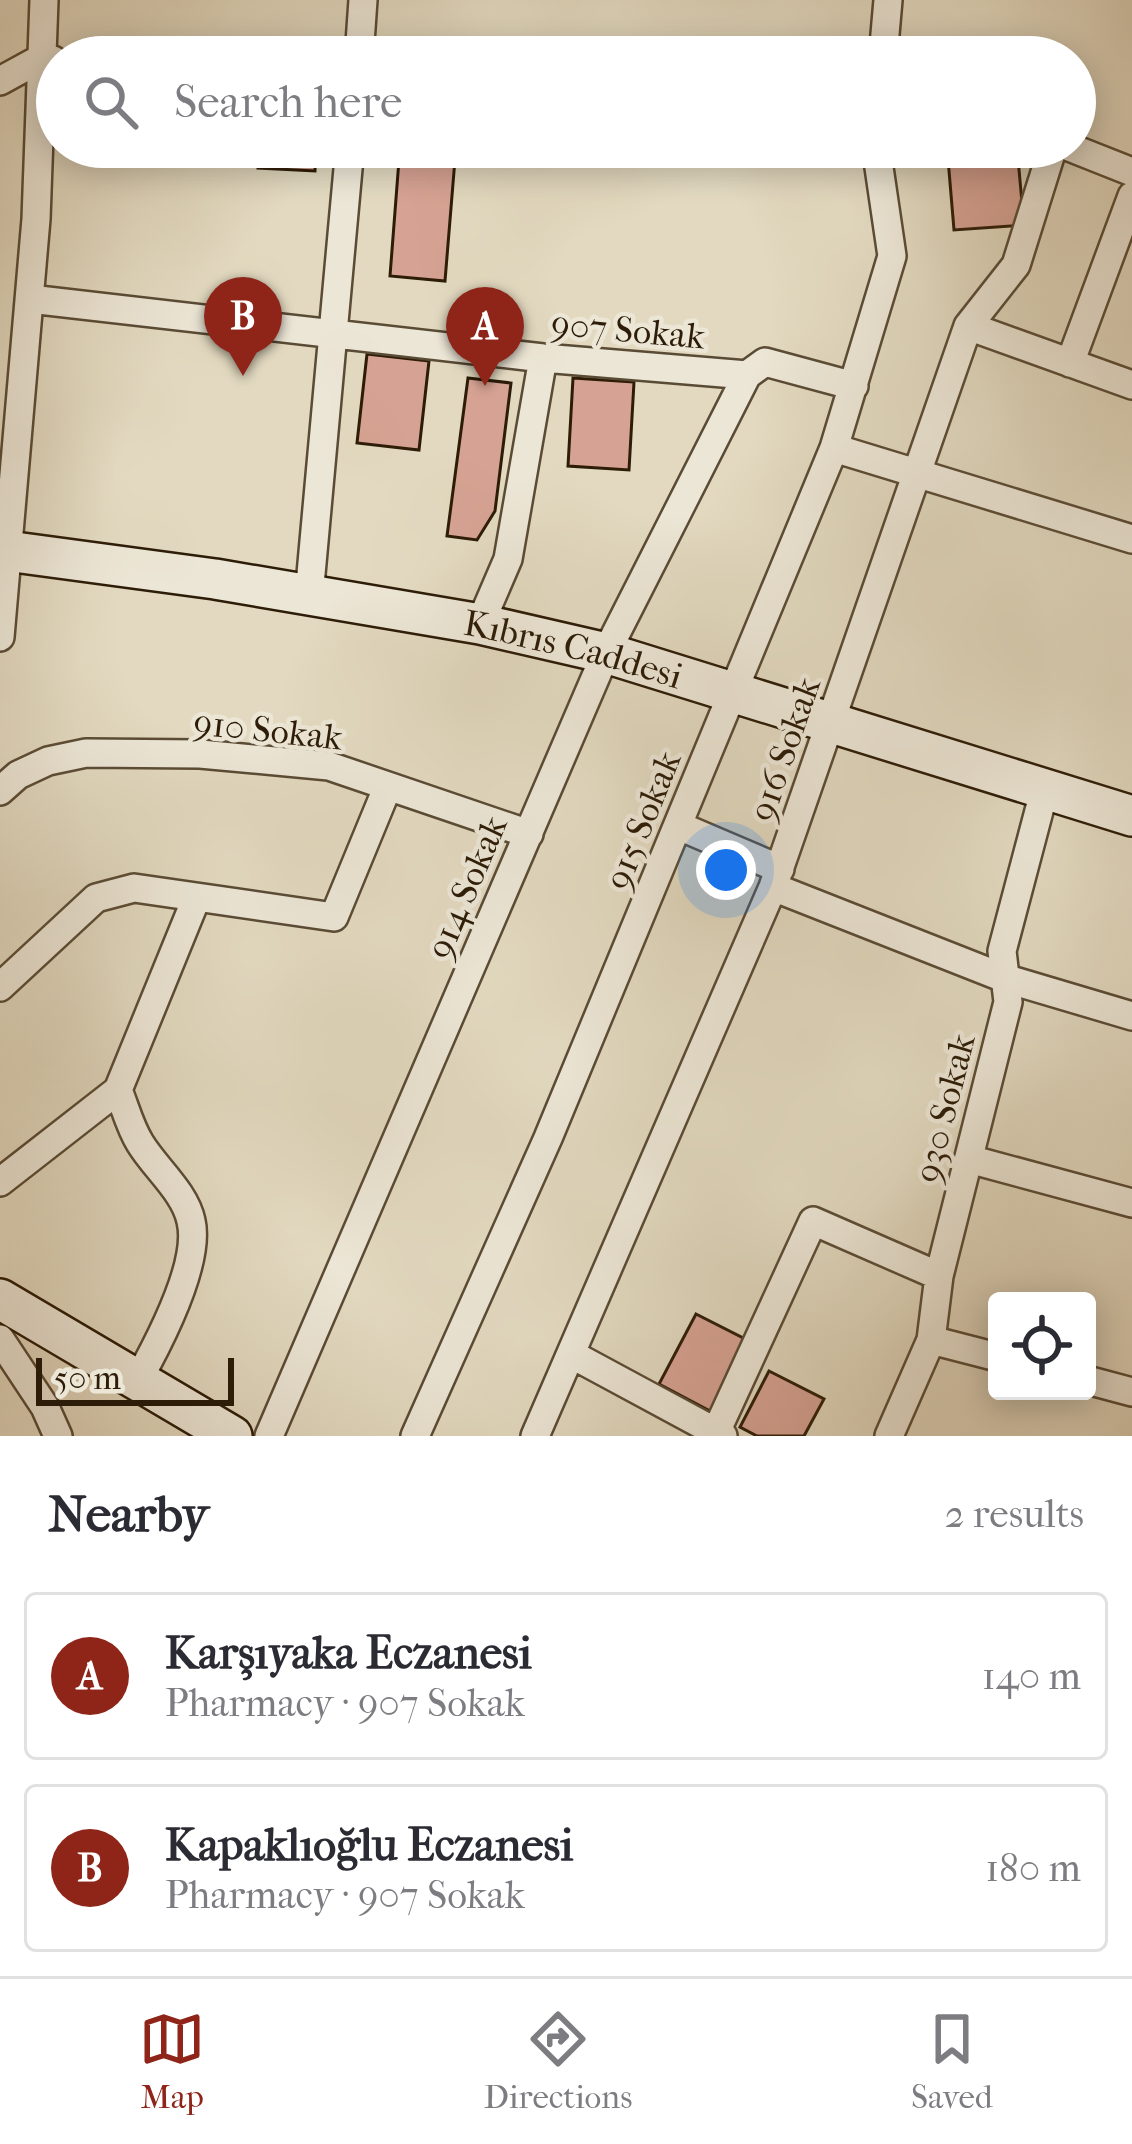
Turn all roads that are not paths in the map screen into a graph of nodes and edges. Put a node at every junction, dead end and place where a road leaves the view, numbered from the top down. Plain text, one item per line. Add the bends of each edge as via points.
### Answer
1 (44, 0) edge
2 (364, 0) edge
3 (888, 0) edge
4 (46, 36) edge
5 (361, 36) edge
6 (885, 36) edge
7 (36, 64) edge
8 (0, 81) edge
9 (1096, 158) edge
10 (40, 168) edge
11 (348, 168) edge
12 (879, 168) edge
13 (1046, 168) edge
14 (1132, 172) edge
15 (1132, 196) edge
16 (30, 299) junction
17 (968, 326) junction
18 (331, 334) junction
19 (543, 358) junction
20 (1070, 363) junction
21 (747, 376) junction
22 (854, 386) junction
23 (1132, 386) edge
24 (834, 448) junction
25 (918, 475) junction
26 (1132, 539) edge
27 (4, 551) edge
28 (309, 596) junction
29 (480, 624) junction
30 (0, 637) edge
31 (606, 653) junction
32 (734, 692) junction
33 (830, 724) junction
34 (388, 786) junction
35 (0, 791) edge
36 (1044, 792) junction
37 (1132, 816) edge
38 (679, 826) junction
39 (529, 834) junction
40 (777, 878) junction
41 (196, 899) junction
42 (1004, 978) junction
43 (0, 987) edge
44 (1132, 1016) edge
45 (118, 1090) junction
46 (969, 1159) junction
47 (0, 1181) edge
48 (1132, 1203) edge
49 (939, 1276) junction
50 (0, 1299) edge
51 (0, 1339) edge
52 (931, 1340) junction
53 (571, 1354) junction
54 (988, 1355) edge
55 (138, 1380) junction
56 (1096, 1382) edge
57 (1132, 1392) edge
58 (720, 1434) edge
59 (58, 1436) edge
60 (232, 1436) edge
61 (269, 1436) edge
62 (415, 1436) edge
63 (535, 1436) edge
64 (889, 1436) edge

1 - 4 street
2 - 5 street
3 - 6 street
7 - 8 street
9 - 14 street
10 - 16 street
11 - 18 street
12 - 22 street, 915 Sokak via 892,256
13 - 17 street, 916 Sokak via 1016,265
15 - 20 street
16 - 18 street, 907 Sokak
16 - 27 street
17 - 20 street
17 - 25 street, 916 Sokak
18 - 19 street, 907 Sokak
18 - 28 street
19 - 21 street, 907 Sokak
19 - 29 street via 508,560
20 - 23 street
21 - 22 street, 907 Sokak via 765,362
21 - 31 street, 914 Sokak
22 - 24 street, 915 Sokak
24 - 25 street
24 - 32 street, 915 Sokak
25 - 26 street
25 - 33 street, 916 Sokak
27 - 28 street, Kıbrıs Caddesi
27 - 30 street
28 - 29 street, Kıbrıs Caddesi
29 - 31 street, Kıbrıs Caddesi
31 - 32 street, Kıbrıs Caddesi
31 - 39 street, 914 Sokak
32 - 33 street, Kıbrıs Caddesi
32 - 38 street, 915 Sokak
33 - 36 street, Kıbrıs Caddesi
33 - 40 street, 916 Sokak
34 - 35 street, 910 Sokak via 329,766 86,753 48,761
34 - 39 street, 910 Sokak
34 - 41 street via 334,917
36 - 37 street, Kıbrıs Caddesi
36 - 42 street, 930 Sokak via 1002,951
38 - 40 street
38 - 62 street, 915 Sokak
39 - 61 street, 914 Sokak
40 - 42 street
40 - 53 street, 916 Sokak
41 - 43 street via 134,888 96,898
41 - 45 street
42 - 44 street
42 - 46 street, 930 Sokak via 1008,1002
45 - 47 street
45 - 55 street via 138,1140 191,1222 171,1322
46 - 48 street
46 - 49 street, 930 Sokak
49 - 52 street, 930 Sokak
49 - 58 street via 813,1221
50 - 55 street
51 - 59 street
52 - 54 street
52 - 64 street, 930 Sokak
53 - 58 street
53 - 63 street, 916 Sokak
55 - 60 street
56 - 57 street

